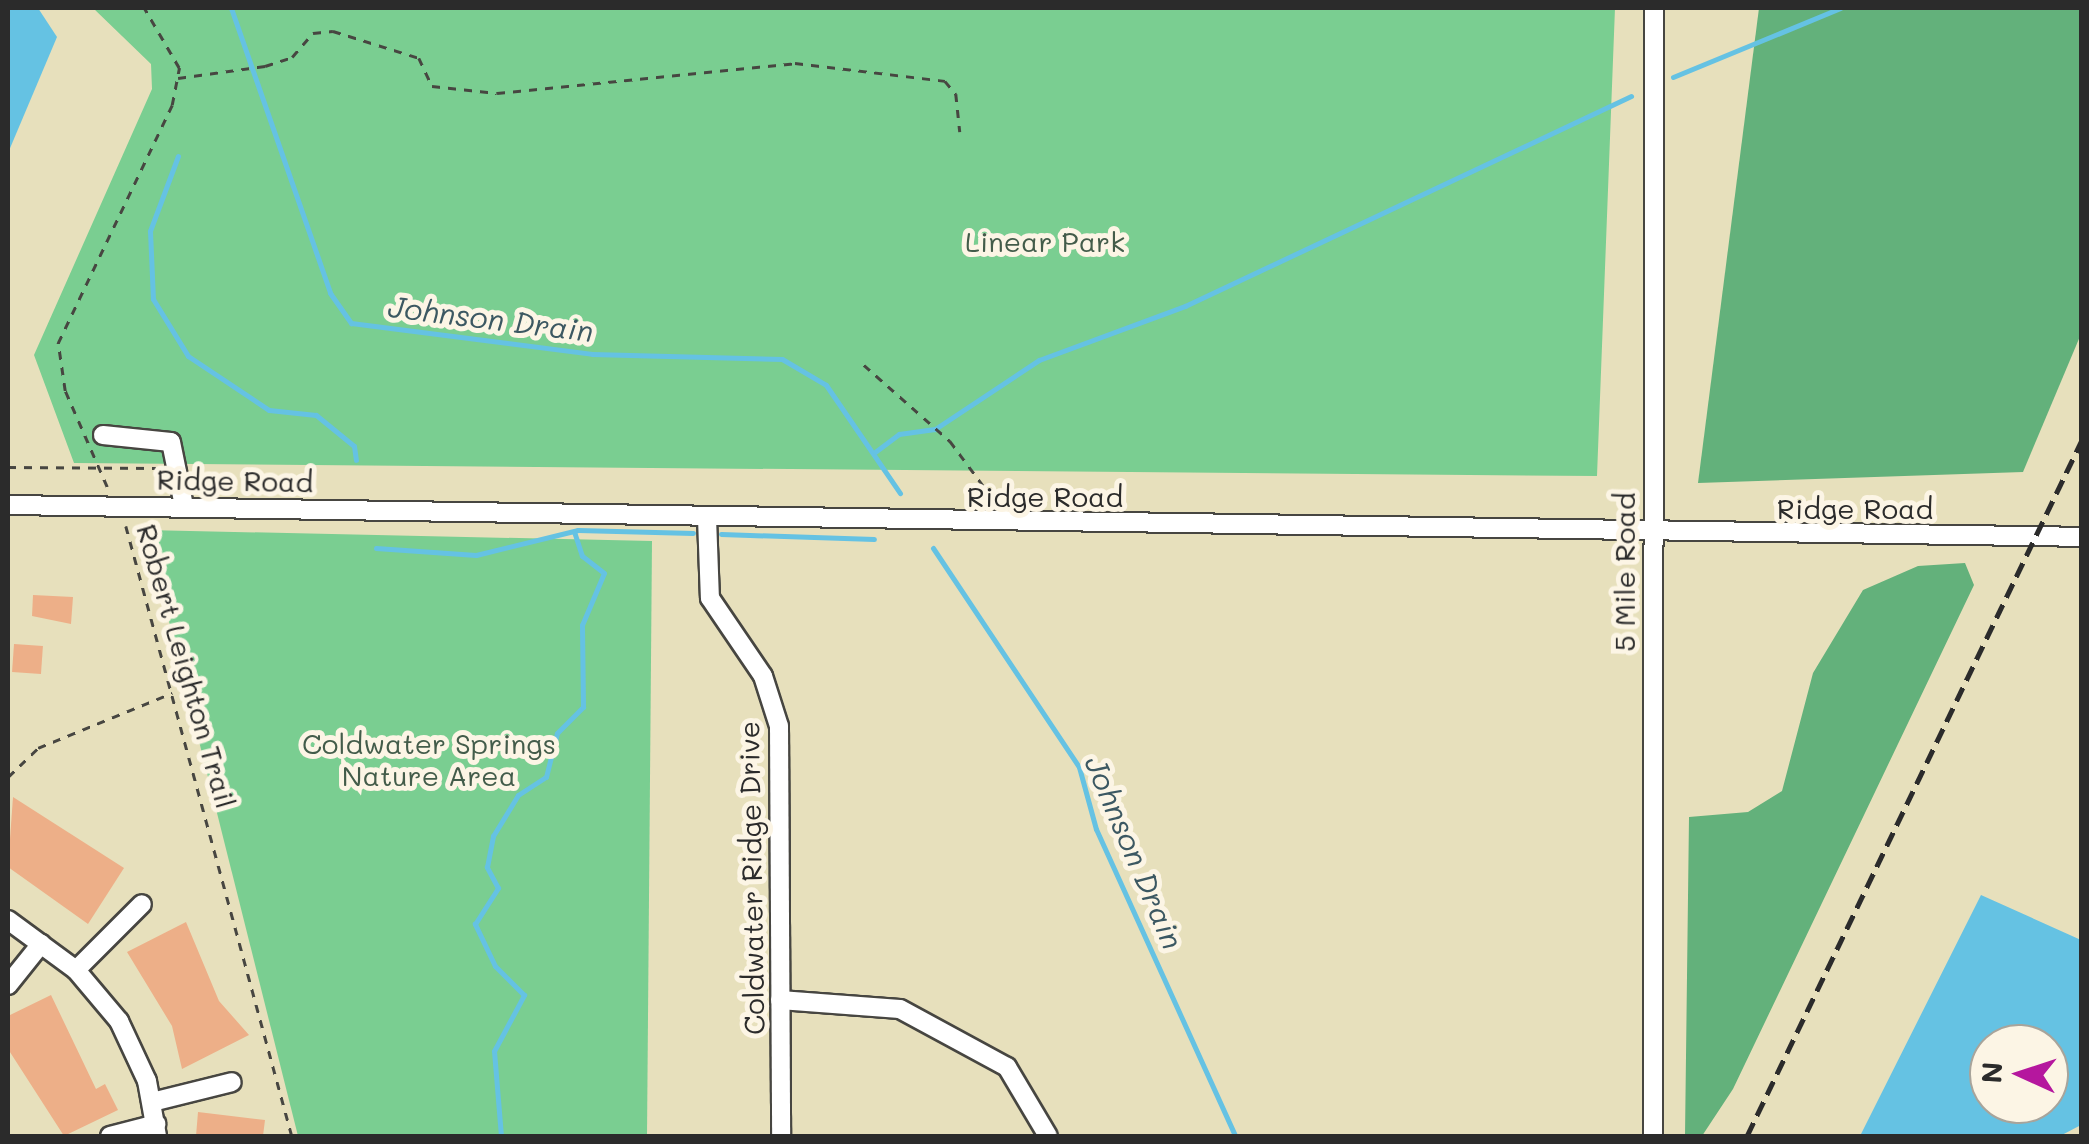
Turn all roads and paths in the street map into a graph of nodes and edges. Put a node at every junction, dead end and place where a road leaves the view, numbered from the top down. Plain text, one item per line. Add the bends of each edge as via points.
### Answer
1 (144, 8) edge
2 (1654, 8) edge
3 (178, 78) junction
4 (960, 132) dead end
5 (864, 364) dead end
6 (103, 434) dead end
7 (8, 467) edge
8 (96, 468) junction
9 (182, 468) junction
10 (8, 505) edge
11 (117, 506) junction
12 (184, 506) junction
13 (707, 518) junction
14 (1005, 523) junction
15 (1652, 532) junction
16 (2082, 538) edge
17 (174, 692) junction
18 (8, 777) edge
19 (142, 904) dead end
20 (8, 920) edge
21 (40, 944) junction
22 (76, 970) junction
23 (8, 986) edge
24 (780, 1000) junction
25 (232, 1082) dead end
26 (152, 1102) junction
27 (156, 1130) edge
28 (110, 1136) edge
29 (292, 1136) edge
30 (781, 1136) edge
31 (1048, 1136) edge
32 (1653, 1136) edge

1 - 3 path
2 - 15 street, 5 Mile Road
3 - 4 path via 265,66 292,57 313,33 334,31 419,58 432,86 497,93 795,64 944,81 956,94
3 - 8 path, Robert Leighton Trail via 58,343 65,391
5 - 14 path via 985,480
6 - 9 street via 158,434
7 - 8 path
8 - 9 path
8 - 11 path, Robert Leighton Trail
9 - 12 street
10 - 11 street, Ridge Road
11 - 12 street, Ridge Road
11 - 17 path, Robert Leighton Trail
12 - 13 street, Ridge Road
13 - 14 street, Ridge Road
13 - 24 street, Coldwater Ridge Drive via 714,609 777,713
14 - 15 street, Ridge Road
15 - 16 street, Ridge Road
15 - 32 street, 5 Mile Road
17 - 18 path via 38,748
17 - 29 path, Robert Leighton Trail
19 - 22 street
20 - 21 street
21 - 22 street
21 - 23 street
22 - 26 street via 130,1040
24 - 30 street, Coldwater Ridge Drive
24 - 31 street via 900,1009 1007,1068
25 - 26 street
26 - 27 street
27 - 28 street

